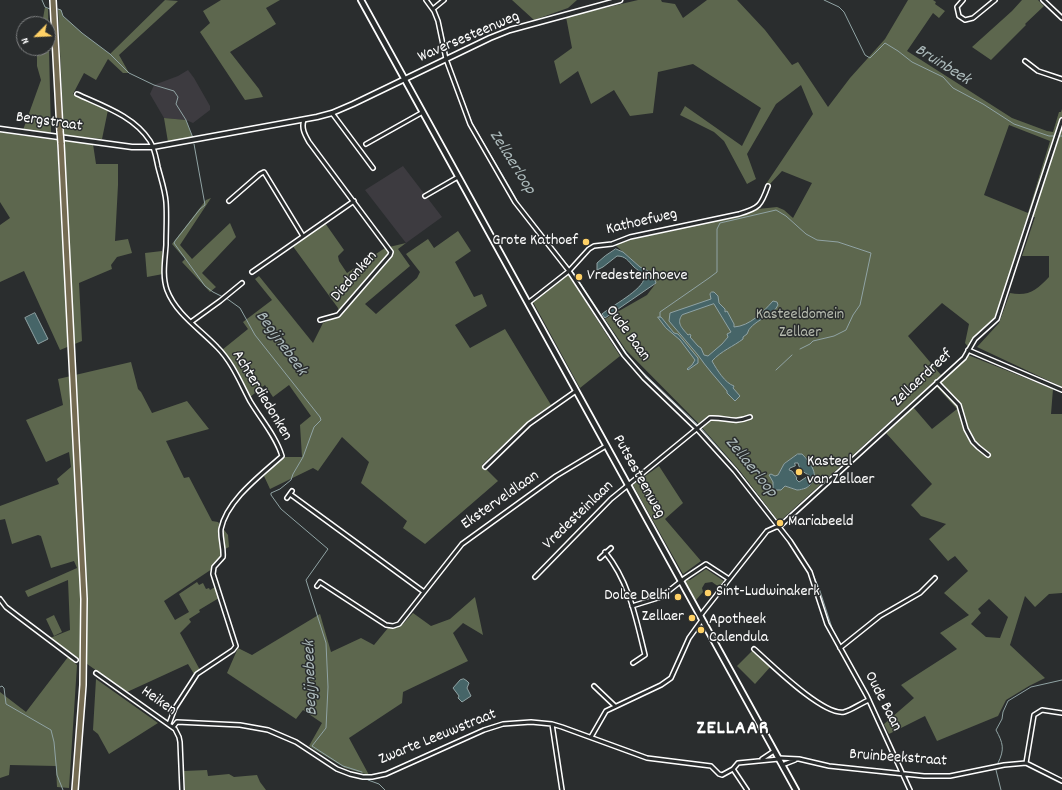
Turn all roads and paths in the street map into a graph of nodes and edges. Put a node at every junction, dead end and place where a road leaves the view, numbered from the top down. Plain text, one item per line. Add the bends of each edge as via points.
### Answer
1 (53, 0) edge
2 (360, 0) edge
3 (426, 0) edge
4 (444, 0) edge
5 (620, 0) edge
6 (962, 0) edge
7 (995, 0) edge
8 (1043, 0) edge
9 (433, 9) junction
10 (1062, 18) edge
11 (446, 59) junction
12 (1025, 61) dead end
13 (404, 79) junction
14 (1062, 79) edge
15 (77, 94) dead end
16 (423, 112) junction
17 (332, 113) junction
18 (304, 120) junction
19 (1062, 120) edge
20 (0, 129) edge
21 (95, 142) joint
22 (366, 144) dead end
23 (153, 147) junction
24 (373, 168) dead end
25 (458, 177) junction
26 (768, 186) dead end
27 (425, 196) dead end
28 (229, 201) dead end
29 (354, 201) junction
30 (303, 236) junction
31 (569, 271) junction
32 (252, 272) dead end
33 (242, 283) dead end
34 (528, 304) junction
35 (320, 320) dead end
36 (191, 322) junction
37 (968, 350) junction
38 (937, 382) junction
39 (1062, 390) edge
40 (576, 391) junction
41 (750, 417) dead end
42 (697, 429) junction
43 (606, 446) junction
44 (988, 455) dead end
45 (485, 467) dead end
46 (628, 486) junction
47 (292, 491) dead end
48 (290, 494) junction
49 (287, 498) dead end
50 (779, 527) junction
51 (611, 548) dead end
52 (605, 552) junction
53 (600, 558) dead end
54 (535, 577) dead end
55 (935, 578) dead end
56 (729, 579) junction
57 (681, 582) junction
58 (317, 586) dead end
59 (424, 592) junction
60 (0, 600) edge
61 (632, 606) junction
62 (701, 618) junction
63 (840, 648) junction
64 (754, 649) dead end
65 (76, 660) dead end
66 (633, 663) dead end
67 (96, 673) dead end
68 (594, 686) dead end
69 (869, 700) junction
70 (614, 706) junction
71 (1062, 713) edge
72 (169, 724) junction
73 (552, 724) junction
74 (173, 727) junction
75 (591, 738) junction
76 (774, 751) junction
77 (778, 759) junction
78 (799, 759) junction
79 (760, 760) junction
80 (1026, 763) junction
81 (782, 765) junction
82 (733, 769) junction
83 (904, 774) junction
84 (1062, 781) edge
85 (74, 790) edge
86 (182, 790) edge
87 (562, 790) edge
88 (747, 790) edge
89 (796, 790) edge
90 (910, 790) edge

1 - 85 main road, bridge via 84,600 84,669
2 - 13 main road, Putsesteenweg
3 - 9 street, Oude Baan
4 - 9 street
5 - 11 street, Waversesteenweg via 510,30
6 - 7 street via 957,7 959,16 965,20 973,18
8 - 10 street
9 - 11 street, Oude Baan
11 - 13 street, Waversesteenweg
11 - 31 street, Oude Baan via 470,124 486,153 515,202
12 - 14 street via 1038,71
13 - 16 main road, Putsesteenweg
13 - 17 street, Waversesteenweg
15 - 23 street via 132,122 147,136
16 - 22 street
16 - 25 main road, Putsesteenweg
17 - 18 street, Waversesteenweg
17 - 24 street
18 - 23 street, Waversesteenweg
18 - 29 street, Diedonken via 303,130 309,142
19 - 37 street, Zellaerdreef via 999,316 975,339
20 - 21 street, Bergstraat
21 - 23 street, Waversesteenweg
23 - 36 street, Achterdiedonken via 166,203 166,285 172,300
25 - 27 street
25 - 34 main road, Putsesteenweg
26 - 31 street, Kathoefweg via 760,203 754,209 630,237 612,244 594,246
28 - 30 street via 264,172
29 - 30 street
29 - 35 street, Diedonken via 391,252 338,315
30 - 32 street
31 - 34 street, Kathoefweg
31 - 42 street, Oude Baan via 624,355
33 - 36 street
34 - 40 main road, Putsesteenweg
36 - 72 street, Achterdiedonken via 226,357 282,456 239,496 221,529 223,557 214,567 213,574 236,646 197,674 175,708
37 - 38 street, Zellaerdreef via 964,358
37 - 39 street
38 - 44 street via 959,406 973,442
38 - 50 street, Zellaerdreef
40 - 43 main road, Putsesteenweg
40 - 45 street via 529,424
41 - 42 street, Vredesteinlaan via 732,421 710,418
42 - 46 street, Vredesteinlaan
42 - 50 street, Oude Baan via 736,471
43 - 46 main road, Putsesteenweg
43 - 59 street, Eksterveldlaan via 556,476 473,535 462,544
46 - 54 street, Vredesteinlaan via 611,499
46 - 57 main road, Putsesteenweg
47 - 48 street
48 - 49 street
48 - 59 street
50 - 56 street, Zellaerdreef via 767,531
50 - 63 street, Oude Baan via 810,572 827,624
51 - 52 street
52 - 53 street
52 - 61 street via 620,573
55 - 63 street via 920,593 880,616
56 - 57 street via 706,564
56 - 62 street, Zellaerdreef
57 - 61 street via 661,597
57 - 62 main road, Putsesteenweg
58 - 59 street, Eksterveldlaan via 320,582 386,625 393,626 399,624
60 - 65 street
61 - 66 street via 645,656
62 - 70 street, Zellaerdreef via 671,678
62 - 76 main road, Putsesteenweg
63 - 69 street, Oude Baan
64 - 69 street via 822,706 844,712
67 - 72 street, Heiken
68 - 70 street
69 - 83 street, Oude Baan
70 - 75 street via 604,713
71 - 80 street via 1042,710 1034,715
72 - 74 street, Heiken
73 - 74 street, Zwarte Leeuwstraat via 532,722 501,725 484,730 386,774 372,777 342,772 296,742 268,730 240,725 176,722
73 - 75 street, Zwarte Leeuwstraat
73 - 87 street
74 - 86 street, Heiken via 179,737
75 - 82 street, Zwarte Leeuwstraat via 647,758 711,766 722,775
76 - 77 main road, Putsesteenweg
76 - 79 street, Zwarte Leeuwstraat
77 - 78 street, Bruinbeekstraat
77 - 79 street, Zwarte Leeuwstraat
77 - 81 main road, Putsesteenweg
78 - 81 street
78 - 83 street, Bruinbeekstraat via 829,766
79 - 82 street, Zwarte Leeuwstraat via 738,763
80 - 83 street, Bruinbeekstraat via 950,776
80 - 84 street
81 - 89 main road, Putsesteenweg
82 - 88 street
83 - 90 street, Oude Baan

